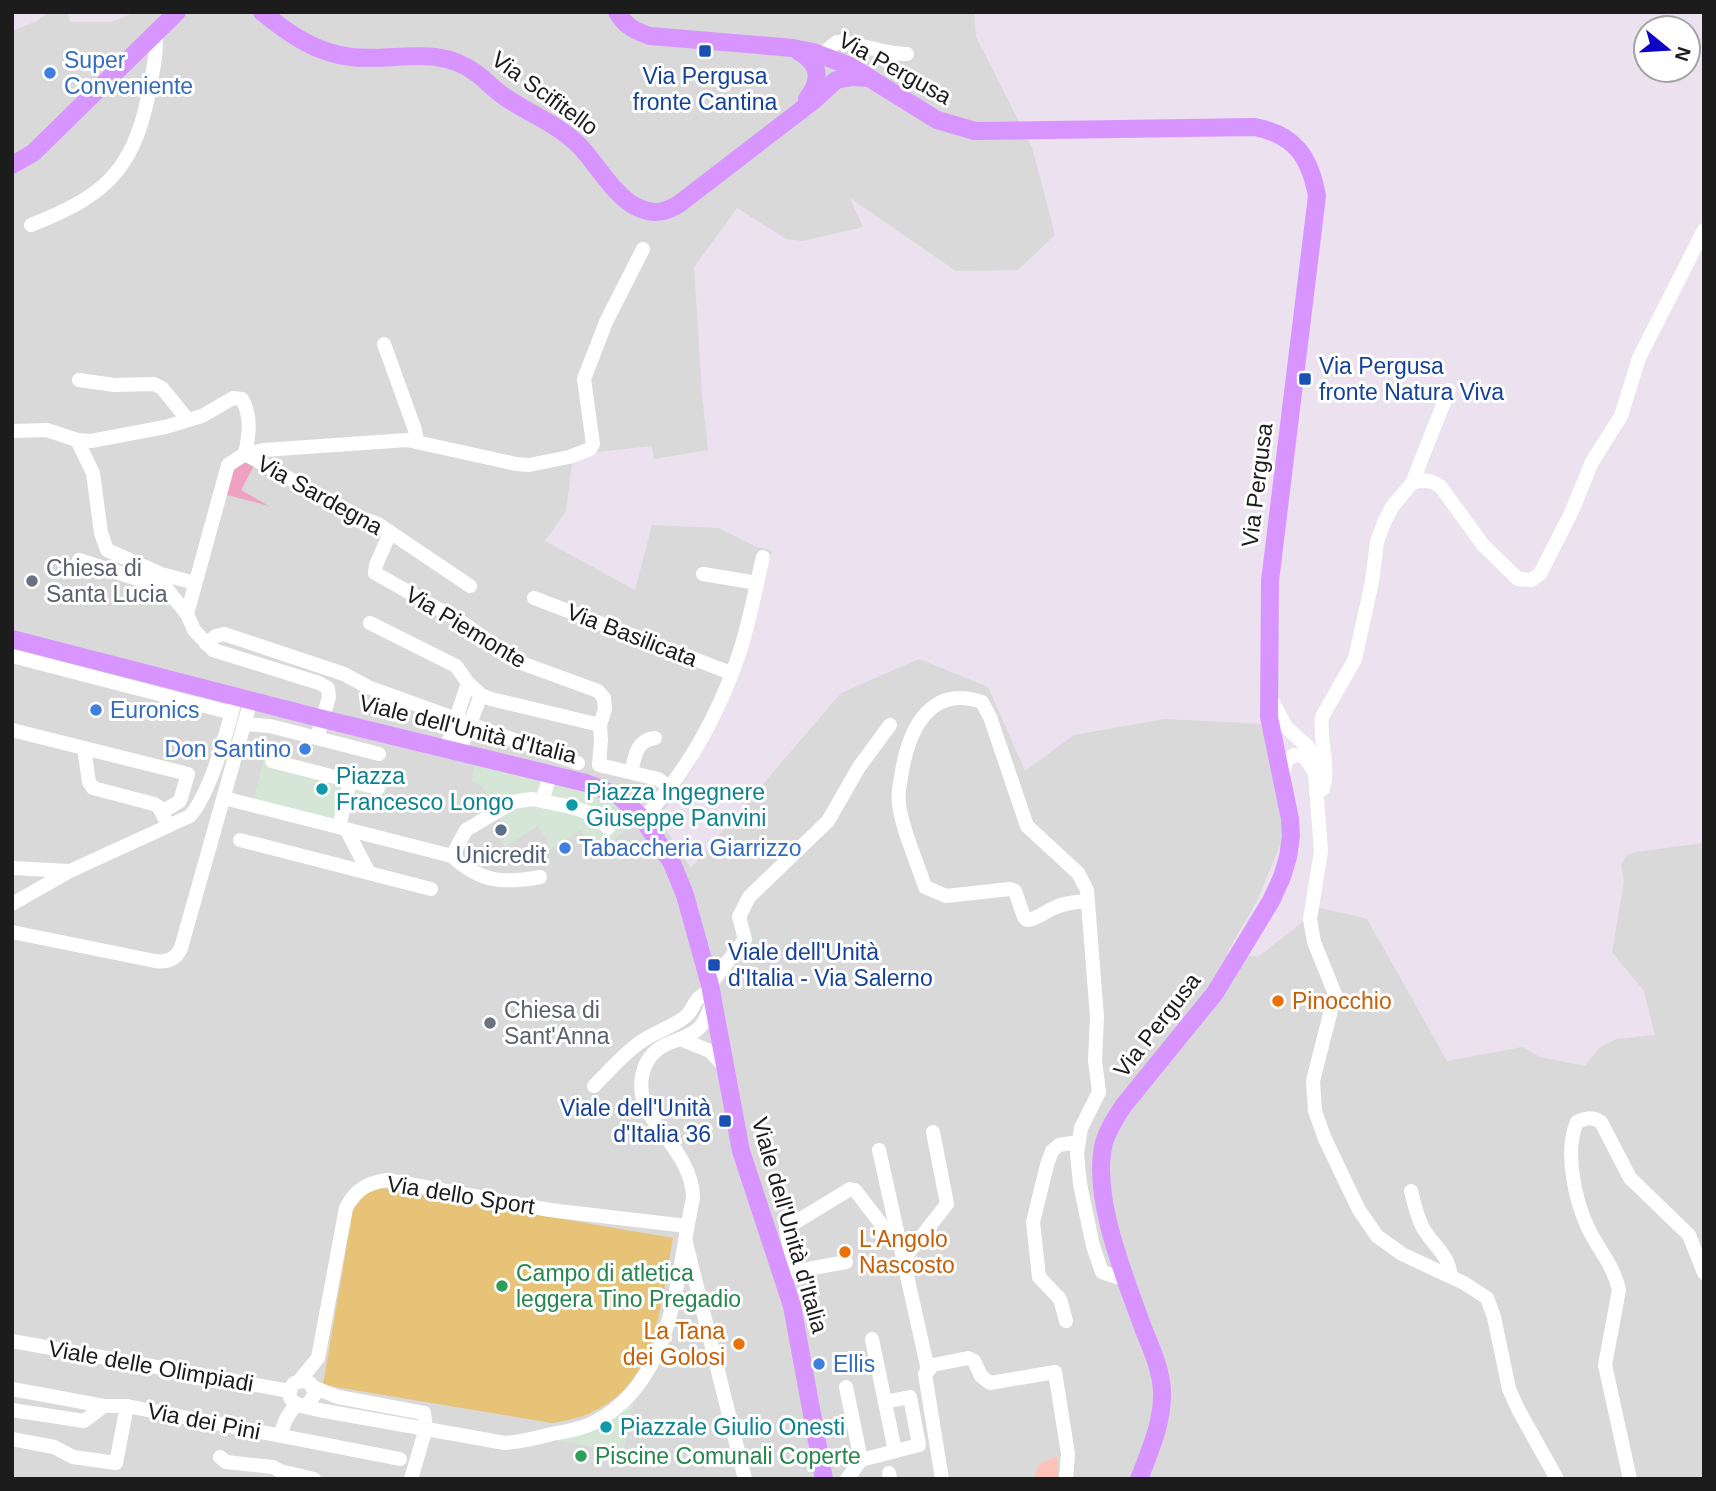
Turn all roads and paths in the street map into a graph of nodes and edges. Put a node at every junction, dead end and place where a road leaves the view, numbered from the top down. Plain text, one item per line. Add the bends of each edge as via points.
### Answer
1 (177, 12) edge
2 (262, 12) edge
3 (617, 12) edge
4 (156, 33) junction
5 (793, 48) junction
6 (907, 54) dead end
7 (830, 58) junction
8 (870, 78) junction
9 (823, 84) junction
10 (12, 165) edge
11 (31, 225) dead end
12 (1704, 230) edge
13 (643, 249) dead end
14 (384, 344) dead end
15 (79, 380) dead end
16 (1449, 390) dead end
17 (188, 420) junction
18 (12, 431) edge
19 (77, 440) junction
20 (417, 441) junction
21 (245, 454) junction
22 (1412, 483) junction
23 (390, 533) junction
24 (762, 557) dead end
25 (79, 559) dead end
26 (703, 574) dead end
27 (195, 583) junction
28 (757, 583) junction
29 (470, 586) dead end
30 (534, 598) dead end
31 (187, 614) junction
32 (370, 623) dead end
33 (12, 639) edge
34 (206, 644) junction
35 (12, 656) edge
36 (731, 673) junction
37 (468, 683) junction
38 (481, 695) junction
39 (1269, 695) junction
40 (237, 708) junction
41 (323, 719) junction
42 (463, 721) junction
43 (890, 725) dead end
44 (244, 726) junction
45 (600, 726) junction
46 (12, 730) edge
47 (1296, 736) junction
48 (317, 738) junction
49 (655, 738) dead end
50 (1272, 740) junction
51 (84, 748) junction
52 (452, 751) junction
53 (379, 754) dead end
54 (1304, 756) junction
55 (272, 761) dead end
56 (578, 762) dead end
57 (1314, 771) junction
58 (631, 772) junction
59 (551, 773) junction
60 (351, 781) junction
61 (1282, 781) junction
62 (379, 788) dead end
63 (671, 788) junction
64 (1316, 793) junction
65 (224, 798) junction
66 (542, 801) junction
67 (162, 812) junction
68 (643, 819) junction
69 (168, 827) junction
70 (342, 828) junction
71 (608, 828) dead end
72 (240, 840) dead end
73 (452, 856) junction
74 (12, 868) edge
75 (70, 871) junction
76 (369, 873) junction
77 (540, 877) dead end
78 (431, 889) dead end
79 (1088, 901) junction
80 (12, 904) edge
81 (12, 932) edge
82 (711, 993) junction
83 (709, 1036) junction
84 (594, 1086) dead end
85 (933, 1132) dead end
86 (1078, 1142) junction
87 (879, 1150) dead end
88 (1411, 1191) dead end
89 (897, 1231) junction
90 (686, 1232) junction
91 (903, 1260) junction
92 (846, 1262) dead end
93 (788, 1273) junction
94 (1704, 1273) edge
95 (1450, 1276) junction
96 (1126, 1280) junction
97 (1066, 1321) dead end
98 (872, 1339) dead end
99 (12, 1341) edge
100 (928, 1370) junction
101 (313, 1387) junction
102 (846, 1387) dead end
103 (12, 1389) edge
104 (296, 1396) junction
105 (885, 1402) junction
106 (104, 1406) junction
107 (127, 1406) junction
108 (12, 1410) edge
109 (426, 1428) junction
110 (280, 1435) junction
111 (12, 1439) edge
112 (895, 1451) junction
113 (220, 1457) dead end
114 (400, 1459) dead end
115 (862, 1460) junction
116 (308, 1478) edge
117 (411, 1479) edge
118 (745, 1479) edge
119 (824, 1479) edge
120 (847, 1479) edge
121 (942, 1479) edge
122 (1066, 1479) edge
123 (1139, 1479) edge
124 (1556, 1479) edge
125 (1630, 1479) edge

1 - 4 main road
2 - 9 main road, Via Scifitello via 307,44 340,55 431,55 462,64 573,139 625,200 650,212 679,204 813,101
3 - 5 main road, Via Pergusa via 635,31 650,36
4 - 10 main road via 33,153
4 - 11 street via 144,117 128,158 94,192 58,215
5 - 7 main road, Via Pergusa
5 - 9 main road via 812,61
6 - 7 street via 837,42 828,49
7 - 8 main road, Via Pergusa
7 - 9 main road via 833,77
8 - 9 main road
8 - 39 main road, Via Pergusa via 937,120 975,131 1255,127 1284,137 1304,156 1317,196 1270,582
12 - 22 street via 1639,358 1621,416 1592,462 1540,574 1531,580 1518,579 1483,545 1441,487 1433,481
13 - 20 street via 606,321 584,379 590,449 549,462 516,464
14 - 20 street
15 - 17 street via 154,384
16 - 22 street
17 - 19 street
17 - 21 street via 233,398 242,400 248,410
18 - 19 street via 47,430
19 - 27 street via 93,472 107,550 161,574
20 - 21 street
21 - 23 street, Via Sardegna
21 - 27 street, Via Sardegna via 228,465
22 - 64 street via 1384,523 1355,659 1322,717 1327,775 1323,789
23 - 29 street, Via Sardegna
23 - 45 street, Via Piemonte via 375,573 516,661 598,691 605,709
24 - 28 street
25 - 31 street via 166,588
26 - 28 street
27 - 31 street, Via Sardegna
28 - 36 street
30 - 36 street, Via Basilicata
31 - 34 street
32 - 37 street, Via Piemonte via 456,666
33 - 40 main road, Viale dell'Unità d'Italia
34 - 41 street via 232,658 323,685 329,692
34 - 42 street via 224,634
35 - 40 street
36 - 63 street via 704,735
37 - 38 street, Via Piemonte
37 - 42 street
38 - 42 street
38 - 45 street, Via Piemonte
39 - 47 street
39 - 50 main road, Via Pergusa
40 - 41 main road, Viale dell'Unità d'Italia
40 - 44 street
40 - 44 street
40 - 69 street via 198,806 190,816
41 - 48 street
41 - 52 main road, Viale dell'Unità d'Italia
42 - 52 street
42 - 56 street
43 - 82 street via 828,821 749,897 739,917 745,939
44 - 48 street via 270,726
44 - 65 street
45 - 58 street via 599,765
46 - 51 street
47 - 50 street via 1285,733
47 - 57 street via 1309,748
48 - 53 street
49 - 58 street via 640,744
50 - 54 street
50 - 61 main road, Via Pergusa
51 - 67 street via 93,788 155,804
51 - 67 street via 188,774 180,801
52 - 59 main road, Viale dell'Unità d'Italia
54 - 57 street
54 - 61 street via 1294,755 1286,761
55 - 60 street
57 - 64 street
58 - 63 street via 658,779
59 - 66 street
59 - 68 main road, Viale dell'Unità d'Italia via 610,791
60 - 62 street
60 - 70 street
61 - 96 main road, Via Pergusa via 1291,836 1271,901 1215,993 1124,1105 1105,1142 1100,1176
63 - 68 street
64 - 95 street via 1321,851 1311,930 1335,994 1313,1081 1315,1111 1359,1210 1377,1236 1402,1254
65 - 70 street
65 - 81 street via 176,956 155,961
66 - 71 street via 583,810
66 - 73 street via 513,802 466,830
67 - 69 street
68 - 82 main road, Viale dell'Unità d'Italia via 680,880
69 - 75 street
70 - 73 street
70 - 76 street
72 - 76 street
73 - 77 street via 478,876 518,881
74 - 75 street
75 - 80 street
76 - 78 street
79 - 79 street via 1084,880 1022,817 982,702 954,698 927,712 906,752 898,792 925,887 946,896 1015,891 1027,920 1066,904
79 - 86 street via 1099,1092
82 - 83 main road, Viale dell'Unità d'Italia
82 - 84 street via 698,996 689,1014 643,1040
83 - 90 street, Viale delle Olimpiadi via 666,1044 650,1058 642,1074 644,1105 690,1175 693,1198
83 - 93 main road, Viale dell'Unità d'Italia via 723,1065 741,1151
85 - 91 street via 947,1203
86 - 96 street via 1080,1184 1093,1247 1102,1272
86 - 97 street via 1052,1151 1033,1222 1039,1278 1060,1299
87 - 89 street
88 - 95 street via 1423,1228 1447,1261
89 - 91 street
89 - 93 street via 885,1229 850,1189 786,1228
90 - 104 street, Via dello Sport via 387,1180 372,1182 345,1208 318,1357
90 - 109 street, Viale delle Olimpiadi via 657,1356 611,1412 592,1424 522,1442
90 - 118 street
91 - 100 street
92 - 93 street
93 - 119 main road, Viale dell'Unità d'Italia
94 - 125 street via 1689,1235 1630,1178 1601,1122 1586,1118 1577,1122 1572,1146 1579,1206 1619,1290 1605,1365
95 - 124 street via 1487,1298 1509,1389
96 - 123 main road, Via Pergusa via 1157,1365 1162,1394 1156,1435
98 - 105 street
99 - 104 street, Viale delle Olimpiadi
100 - 121 street via 926,1391
100 - 122 street via 968,1359 990,1383 1055,1372 1068,1454
101 - 104 street via 307,1381
101 - 104 street via 312,1402
101 - 109 street via 338,1397 424,1413
102 - 115 street
103 - 106 street
104 - 109 street, Viale delle Olimpiadi
104 - 110 street
105 - 112 street
105 - 112 street via 910,1397 919,1445
106 - 107 street, Via dei Pini
106 - 108 street, Via dei Pini via 83,1421
107 - 110 street, Via dei Pini
107 - 111 street via 116,1463 73,1457 54,1447
109 - 117 street
110 - 114 street, Via dei Pini
112 - 115 street
113 - 116 street
115 - 120 street

